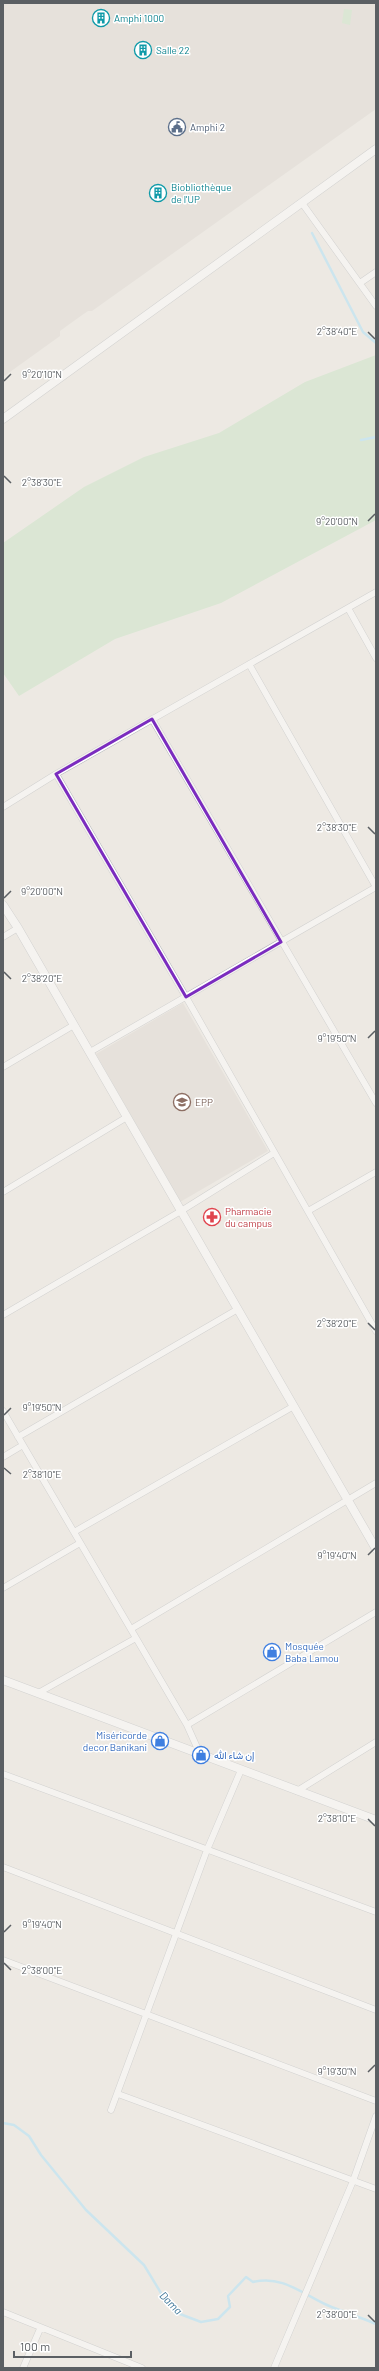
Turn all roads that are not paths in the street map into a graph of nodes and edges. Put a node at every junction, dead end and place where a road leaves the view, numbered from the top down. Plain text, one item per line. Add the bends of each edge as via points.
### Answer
1 (376, 150) edge
2 (302, 203) junction
3 (376, 272) edge
4 (360, 283) junction
5 (376, 306) edge
6 (3, 419) edge
7 (376, 592) edge
8 (348, 608) junction
9 (376, 658) edge
10 (249, 664) junction
11 (152, 719) junction
12 (56, 774) junction
13 (3, 807) edge
14 (376, 887) edge
15 (3, 905) edge
16 (18, 928) junction
17 (3, 937) edge
18 (282, 942) junction
19 (186, 997) junction
20 (74, 1025) junction
21 (90, 1052) junction
22 (3, 1067) edge
23 (376, 1103) edge
24 (127, 1117) junction
25 (274, 1153) junction
26 (376, 1172) edge
27 (3, 1192) edge
28 (181, 1210) junction
29 (308, 1211) junction
30 (238, 1309) junction
31 (3, 1315) edge
32 (376, 1331) edge
33 (294, 1406) junction
34 (3, 1410) edge
35 (18, 1437) junction
36 (23, 1445) junction
37 (3, 1457) edge
38 (376, 1483) edge
39 (347, 1499) junction
40 (74, 1532) junction
41 (80, 1542) junction
42 (376, 1549) edge
43 (3, 1588) edge
44 (376, 1612) edge
45 (131, 1629) junction
46 (136, 1638) junction
47 (3, 1680) edge
48 (40, 1692) junction
49 (187, 1725) junction
50 (376, 1742) edge
51 (200, 1754) junction
52 (241, 1770) junction
53 (3, 1774) edge
54 (297, 1791) junction
55 (376, 1820) edge
56 (207, 1850) junction
57 (3, 1867) edge
58 (376, 1912) edge
59 (177, 1934) junction
60 (3, 1960) edge
61 (376, 2010) edge
62 (146, 2014) junction
63 (118, 2094) junction
64 (376, 2101) edge
65 (111, 2110) dead end
66 (376, 2116) edge
67 (353, 2181) junction
68 (376, 2189) edge
69 (3, 2312) edge
70 (40, 2328) junction
71 (22, 2368) edge
72 (142, 2368) edge
73 (274, 2368) edge

1 - 2 street
2 - 4 street
2 - 6 street
3 - 4 street
4 - 5 street
7 - 8 street
8 - 9 street
8 - 10 street
10 - 11 street
10 - 14 street
11 - 12 street
11 - 18 street
12 - 13 street
12 - 19 street
14 - 18 street
15 - 16 street
16 - 17 street
16 - 20 street
18 - 19 street
18 - 23 street
19 - 21 street
19 - 25 street
20 - 21 street
20 - 22 street
21 - 24 street
24 - 27 street
24 - 28 street
25 - 28 street
25 - 29 street
26 - 29 street
28 - 30 street
28 - 31 street
29 - 32 street
30 - 33 street
30 - 35 street
33 - 39 street
33 - 40 street
34 - 35 street
35 - 36 street
36 - 37 street
36 - 40 street
38 - 39 street
39 - 42 street
39 - 45 street
40 - 41 street
41 - 43 street
41 - 45 street
44 - 49 street
45 - 46 street
46 - 48 street
46 - 49 street
47 - 48 street
48 - 51 street
49 - 51 street
50 - 54 street
51 - 52 street
52 - 54 street
52 - 56 street
53 - 56 street
54 - 55 street
56 - 58 street
56 - 59 street
57 - 59 street
59 - 61 street
59 - 62 street
60 - 62 street
62 - 63 street
62 - 64 street
63 - 65 street
63 - 67 street
66 - 67 street
67 - 68 street
67 - 73 street
69 - 70 street
70 - 71 street
70 - 72 street

